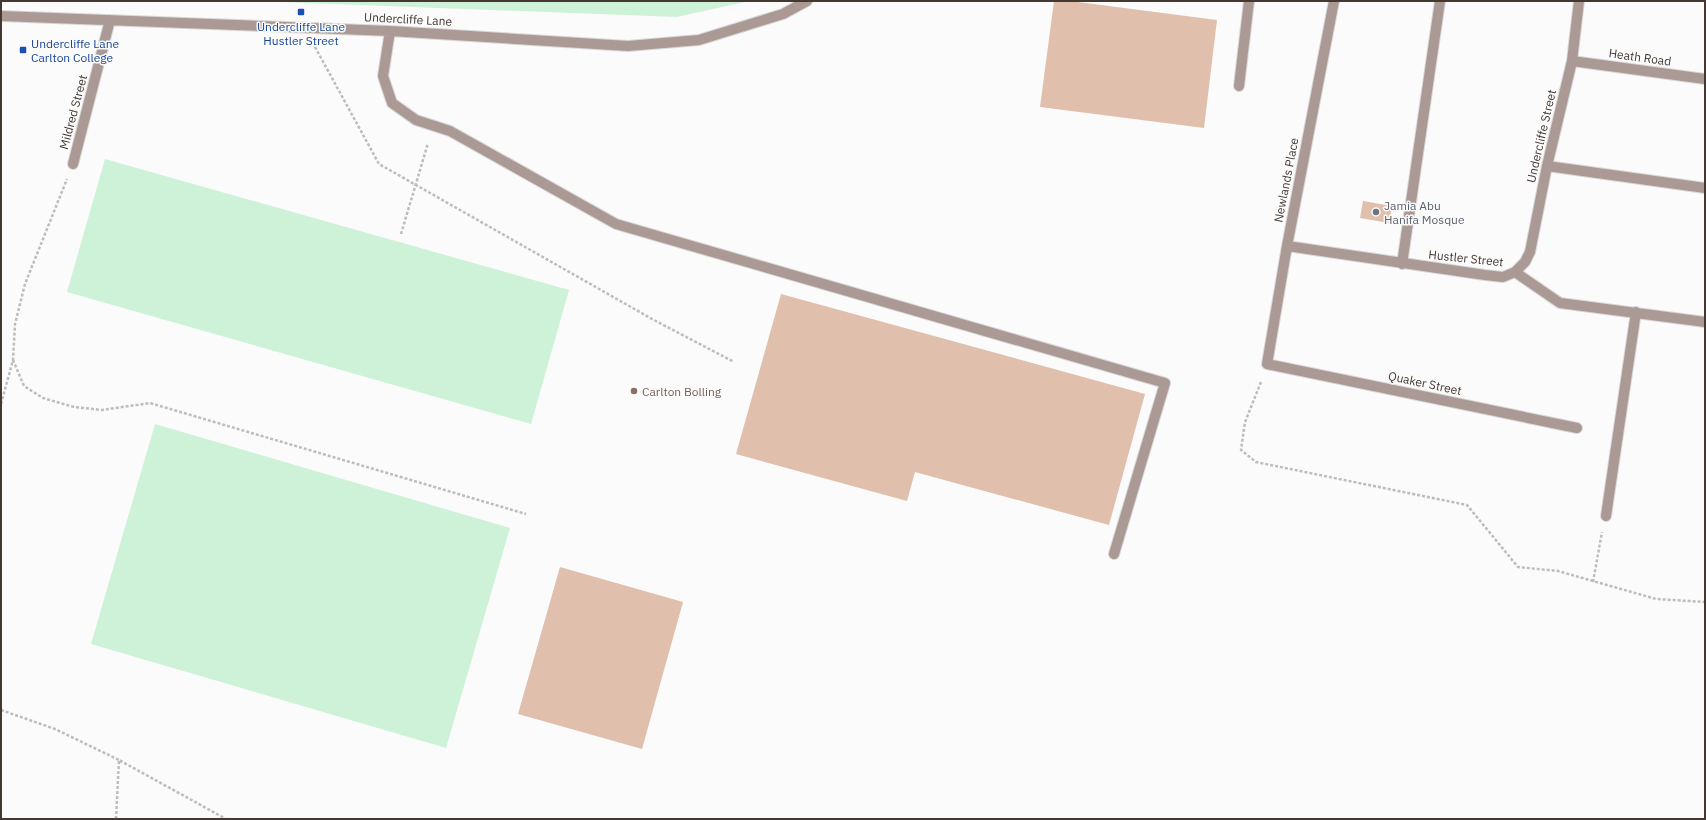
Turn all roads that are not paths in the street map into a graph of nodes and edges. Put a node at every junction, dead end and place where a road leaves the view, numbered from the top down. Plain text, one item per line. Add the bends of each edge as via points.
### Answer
1 (807, 1) edge
2 (1249, 1) edge
3 (1334, 1) edge
4 (1440, 1) edge
5 (1579, 1) edge
6 (1, 16) edge
7 (110, 20) junction
8 (390, 31) junction
9 (1572, 61) junction
10 (1705, 78) edge
11 (1239, 86) dead end
12 (73, 164) road end
13 (1547, 166) junction
14 (1705, 188) edge
15 (1286, 246) junction
16 (1402, 264) junction
17 (1515, 272) junction
18 (1636, 312) junction
19 (1705, 322) edge
20 (1267, 364) joint
21 (1577, 428) dead end
22 (1606, 516) road end
23 (1114, 554) dead end

1 - 8 street, Undercliffe Lane via 783,14 699,40 628,46
2 - 11 street
3 - 15 street, Newlands Place
4 - 16 street
5 - 9 street, Undercliffe Street
6 - 7 street, Undercliffe Lane
7 - 8 street, Undercliffe Lane
7 - 12 street, Mildred Street
8 - 23 street via 383,76 392,103 416,120 450,131 616,224 1165,383
9 - 10 street, Heath Road
9 - 13 street, Undercliffe Street
13 - 14 street
13 - 17 street, Undercliffe Street via 1530,252
15 - 16 street, Hustler Street
15 - 20 street, Newlands Place
16 - 17 street, Hustler Street via 1503,277
17 - 18 street, Hustler Street via 1560,303
18 - 19 street, Hustler Street
18 - 22 street
20 - 21 street, Quaker Street

